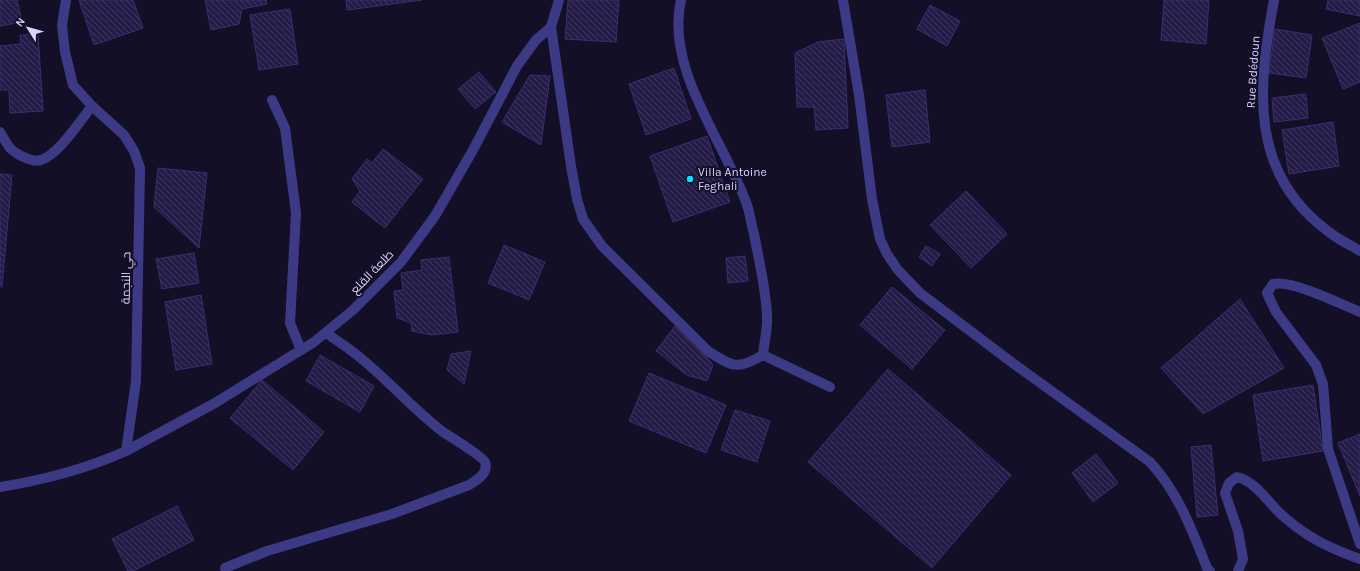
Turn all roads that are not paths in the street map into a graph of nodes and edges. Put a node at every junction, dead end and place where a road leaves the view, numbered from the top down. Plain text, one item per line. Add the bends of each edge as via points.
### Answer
1 (66, 0) edge
2 (559, 0) edge
3 (681, 0) edge
4 (843, 0) edge
5 (1274, 0) edge
6 (551, 27) junction
7 (272, 100) dead end
8 (92, 106) junction
9 (0, 132) edge
10 (1360, 251) edge
11 (1360, 312) edge
12 (326, 333) junction
13 (301, 350) junction
14 (763, 355) junction
15 (830, 387) dead end
16 (126, 451) junction
17 (0, 487) edge
18 (1360, 544) edge
19 (1360, 559) edge
20 (224, 568) dead end
21 (1210, 571) edge
22 (1238, 571) edge

1 - 8 street, حي النجمة via 62,25 73,85
2 - 6 street
3 - 14 street via 678,28 681,56 694,91 747,204 767,316
4 - 21 street via 859,95 872,199 880,239 887,254 898,270 920,292 1014,364 1150,462 1180,502
5 - 10 street, Rue Bdédoun via 1263,74 1262,107 1266,138 1273,162 1299,204 1312,218 1329,233
6 - 12 street, طلعة القلع via 536,40 517,66 435,216 401,262
6 - 14 street via 571,166 577,200 584,219 602,246 708,352 725,363 738,366 748,364
7 - 13 street via 285,128 296,213 290,323
8 - 9 street via 59,147 39,161 24,157 10,148
8 - 16 street, حي النجمة via 124,135 134,151 140,168 136,381
11 - 18 street via 1281,282 1274,284 1267,292 1276,312 1316,366 1323,384 1328,449
12 - 13 street, طلعة القلع
12 - 20 street via 363,360 425,418 465,448 479,454 485,462 486,469 481,478 469,484 392,514 266,551
13 - 16 street, طلعة القلع via 215,403
14 - 15 street
16 - 17 street via 72,472
19 - 22 street via 1325,546 1302,532 1282,516 1248,480 1237,477 1229,483 1225,493 1238,531 1243,560

